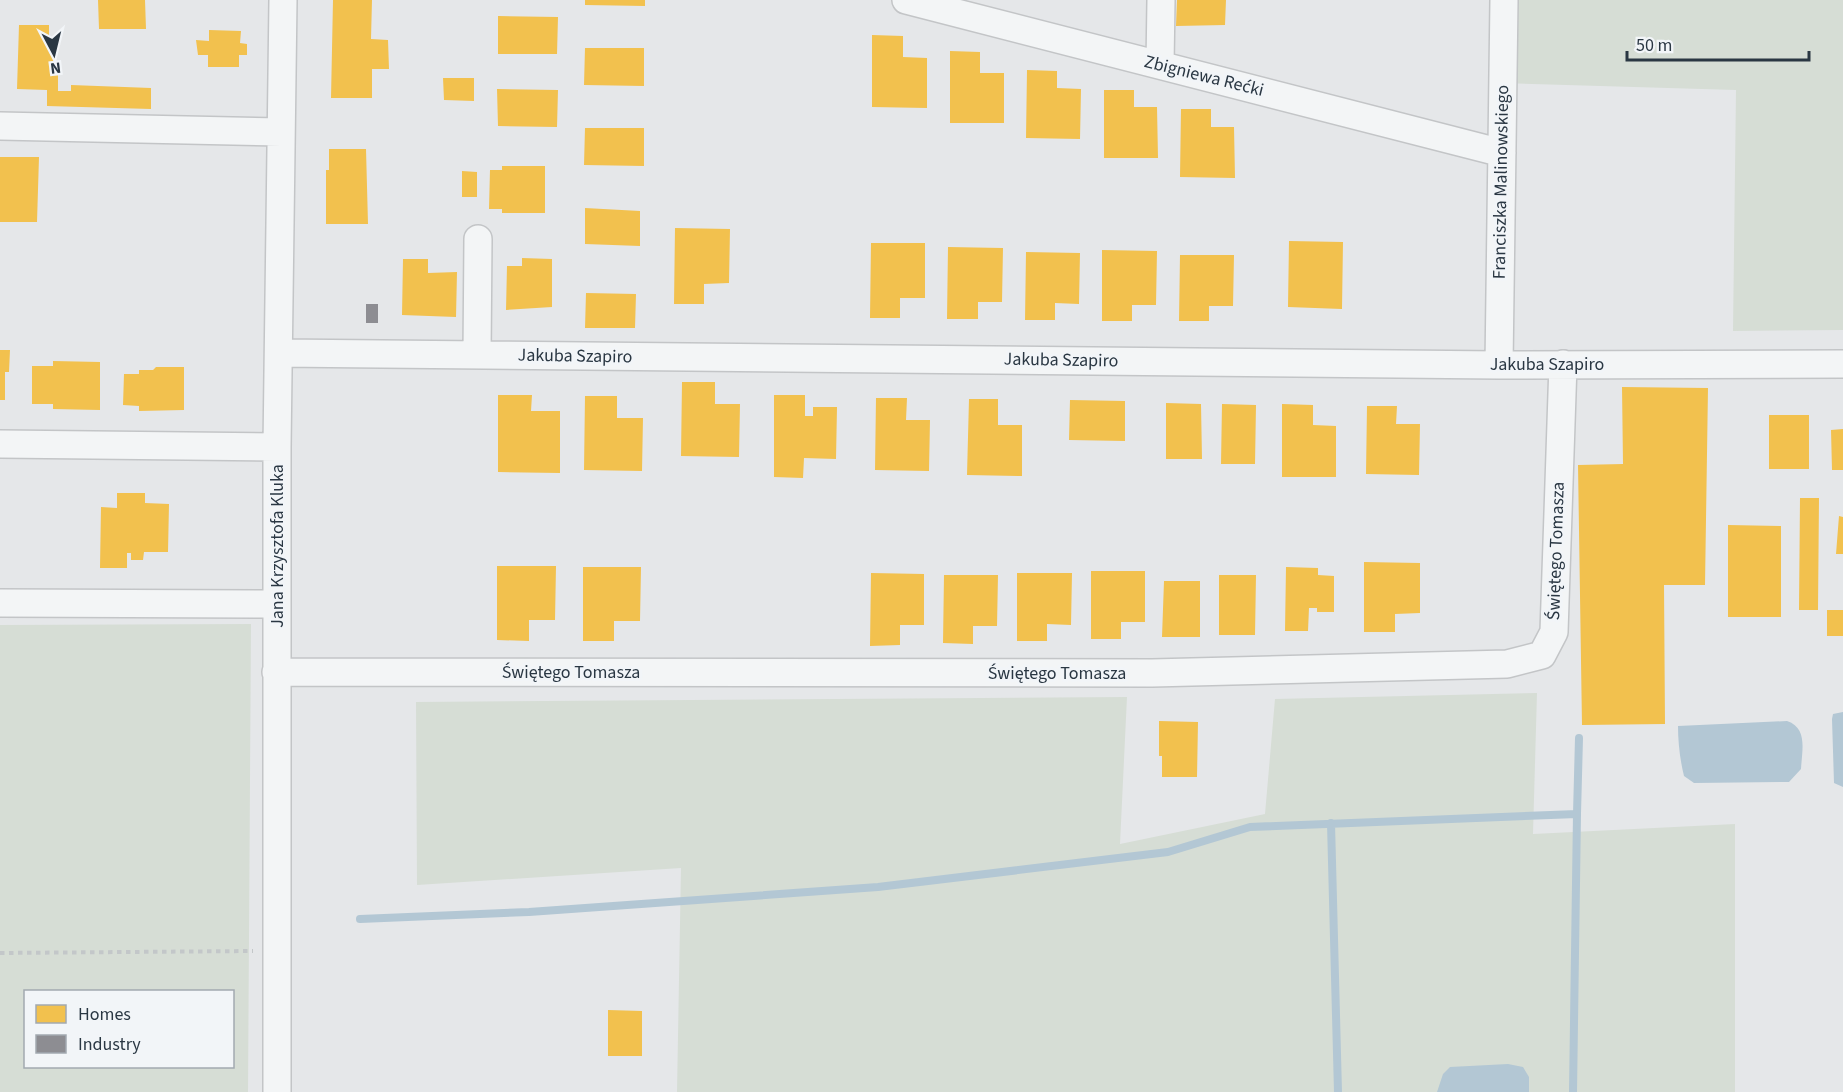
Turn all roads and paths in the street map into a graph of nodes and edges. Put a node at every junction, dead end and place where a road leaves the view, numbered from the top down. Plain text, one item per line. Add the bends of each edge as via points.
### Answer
1 (284, 0) edge
2 (906, 0) edge
3 (1161, 0) edge
4 (1504, 0) edge
5 (1160, 65) junction
6 (0, 126) edge
7 (281, 132) junction
8 (1502, 153) junction
9 (478, 239) dead end
10 (279, 353) junction
11 (477, 355) junction
12 (1499, 364) junction
13 (1563, 364) junction
14 (1843, 364) edge
15 (0, 444) edge
16 (277, 447) junction
17 (0, 603) edge
18 (276, 604) junction
19 (276, 672) junction
20 (278, 950) junction
21 (0, 953) edge
22 (277, 1092) edge

1 - 7 street, Jana Krzysztofa Kluka
2 - 5 street, Zbigniewa Rećki
3 - 5 street
4 - 8 street, Franciszka Malinowskiego
5 - 8 street, Zbigniewa Rećki
6 - 7 street
7 - 10 street, Jana Krzysztofa Kluka
8 - 12 street, Franciszka Malinowskiego
9 - 11 street
10 - 11 street, Jakuba Szapiro
10 - 16 street, Jana Krzysztofa Kluka
11 - 12 street, Jakuba Szapiro
12 - 13 street, Jakuba Szapiro
13 - 14 street, Jakuba Szapiro
13 - 19 street, Świętego Tomasza via 1554,632 1542,656 1507,664 1152,673
15 - 16 street
16 - 18 street, Jana Krzysztofa Kluka
17 - 18 street
18 - 19 street, Jana Krzysztofa Kluka
19 - 20 street, Jana Krzysztofa Kluka
20 - 21 path
20 - 22 street, Jana Krzysztofa Kluka

